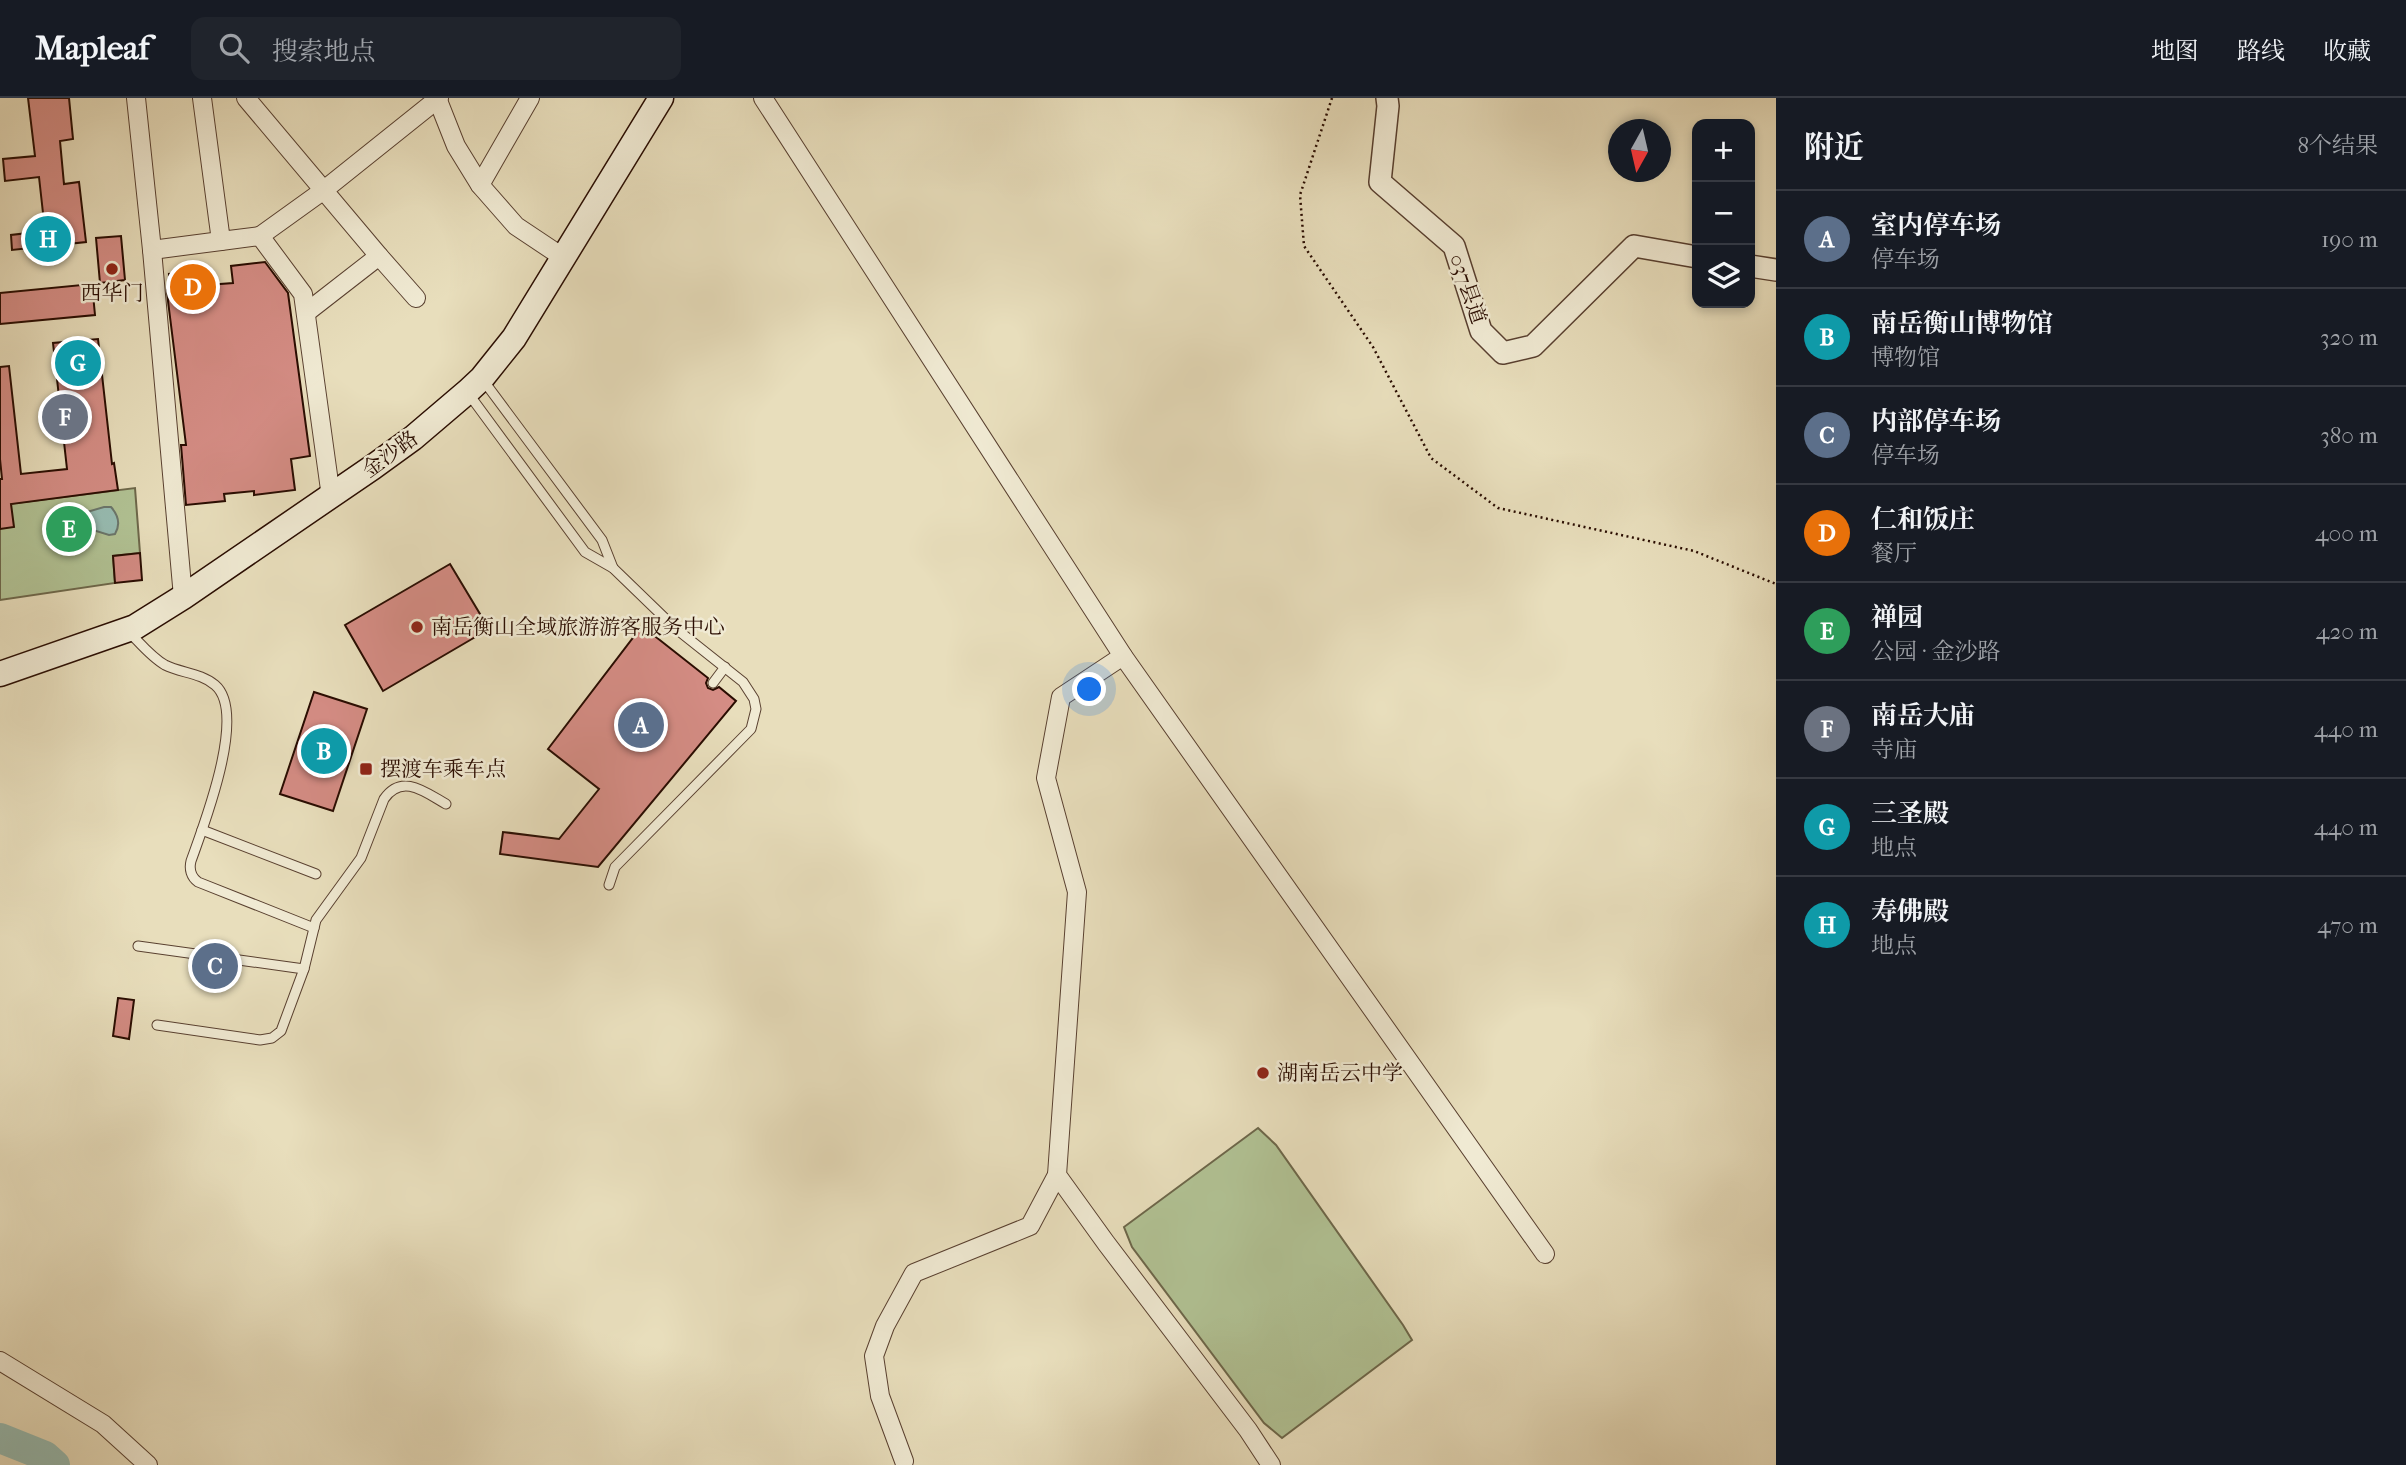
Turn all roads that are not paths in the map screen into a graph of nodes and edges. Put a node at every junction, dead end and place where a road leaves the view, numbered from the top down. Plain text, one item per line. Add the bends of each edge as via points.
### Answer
1 (136, 98) edge
2 (202, 98) edge
3 (246, 98) edge
4 (438, 98) edge
5 (530, 98) edge
6 (661, 98) edge
7 (763, 98) edge
8 (1387, 98) edge
9 (480, 185) junction
10 (324, 190) junction
11 (260, 236) junction
12 (221, 241) junction
13 (152, 250) junction
14 (379, 256) junction
15 (1692, 256) edge
16 (565, 258) junction
17 (1755, 267) edge
18 (1776, 270) edge
19 (416, 298) dead end
20 (307, 312) junction
21 (475, 385) junction
22 (331, 497) junction
23 (613, 568) junction
24 (183, 597) junction
25 (127, 630) junction
26 (1123, 656) junction
27 (725, 667) junction
28 (0, 674) edge
29 (713, 683) dead end
30 (446, 804) dead end
31 (202, 831) junction
32 (316, 874) dead end
33 (609, 886) dead end
34 (314, 928) junction
35 (138, 946) dead end
36 (304, 969) junction
37 (157, 1025) dead end
38 (1057, 1175) junction
39 (1545, 1254) dead end
40 (0, 1361) edge
41 (904, 1461) dead end
42 (148, 1465) edge
43 (1271, 1465) edge

1 - 13 street
2 - 12 street
3 - 10 street
4 - 9 street via 456,146
4 - 10 street
5 - 9 street
6 - 16 main road, 金沙路
7 - 26 street
8 - 15 street, 037县道 via 1380,181 1454,246 1481,331 1503,352 1532,346 1634,246
9 - 16 street via 516,226
10 - 11 street
10 - 14 street
11 - 12 street
11 - 20 street via 303,294
12 - 13 street
13 - 24 street
14 - 19 street
14 - 20 street
16 - 21 main road, 金沙路 via 514,338
17 - 18 street
20 - 22 street
21 - 22 main road, 金沙路 via 413,438
21 - 23 lane via 601,540
21 - 23 lane via 585,552
22 - 24 main road, 金沙路
23 - 27 lane via 675,628
24 - 25 main road, 金沙路
25 - 28 main road, 金沙路
25 - 31 lane via 163,664 204,678 223,694 226,722 221,768
26 - 38 street via 1061,697 1046,778 1077,892
26 - 39 street
27 - 29 lane
27 - 33 lane via 754,699 751,729 615,867
30 - 34 lane via 406,784 389,792 361,858
31 - 32 lane
31 - 34 lane via 190,865 195,880
34 - 36 lane
35 - 36 lane
36 - 37 lane via 281,1031 272,1038
38 - 41 street via 1030,1226 914,1273 885,1326 874,1356 880,1396
38 - 43 street
40 - 42 street via 103,1424

